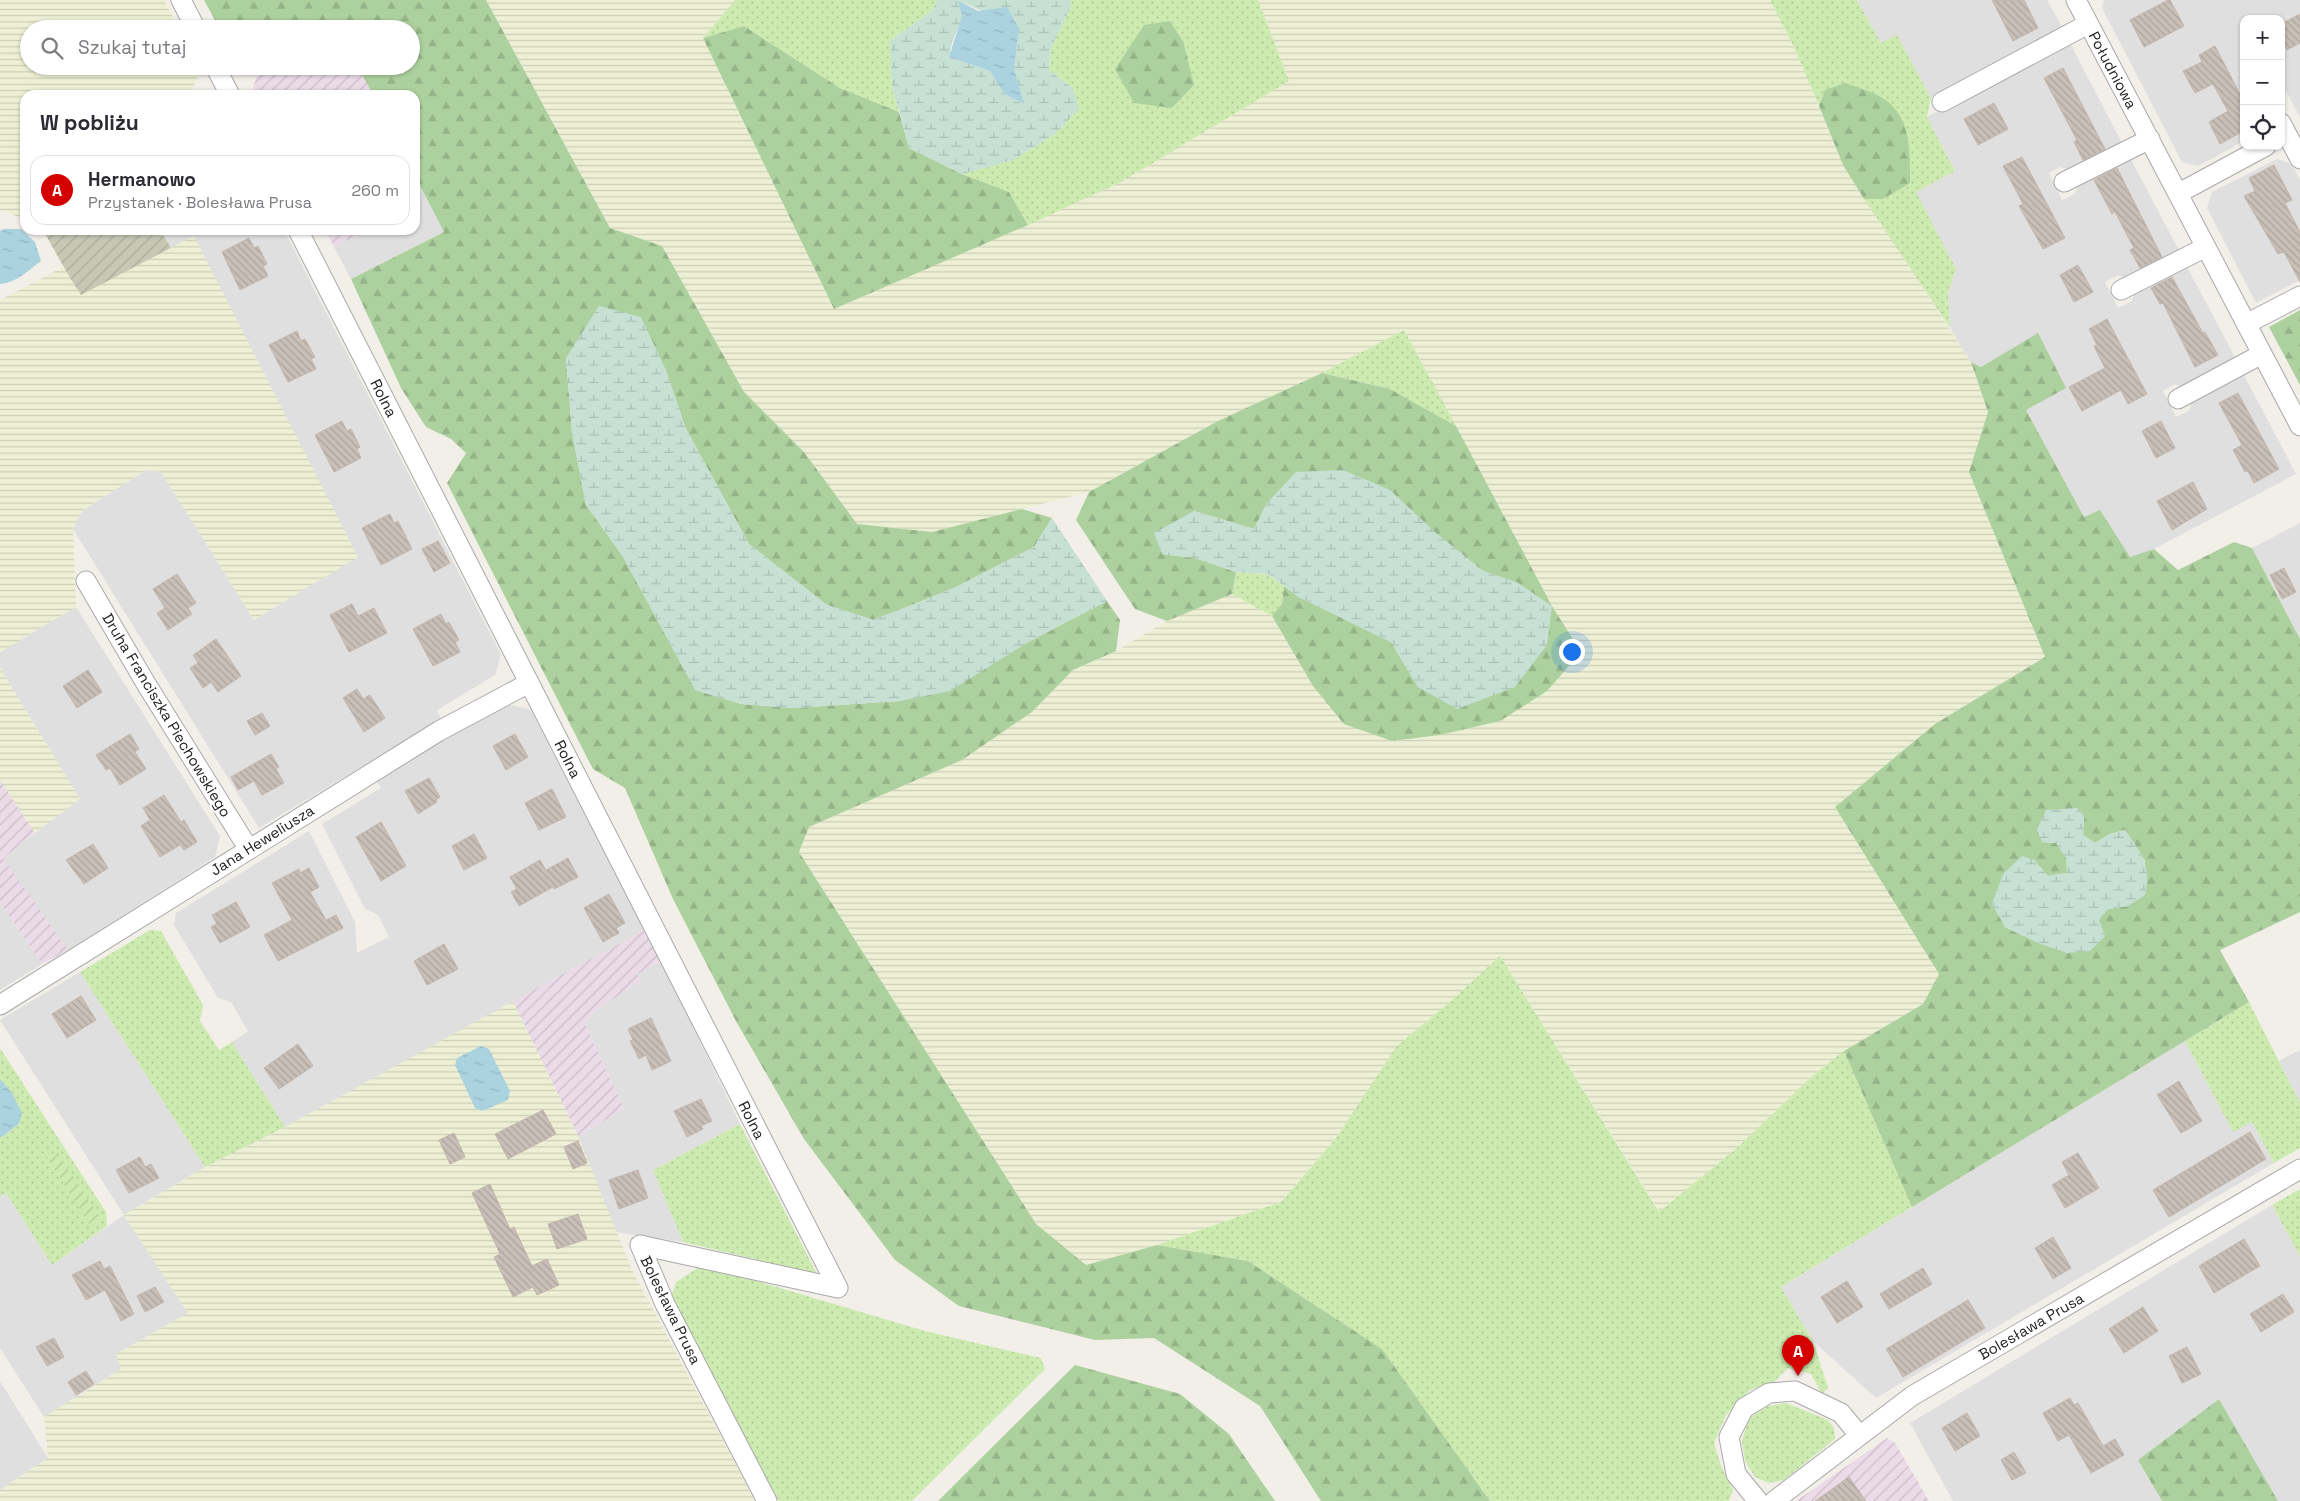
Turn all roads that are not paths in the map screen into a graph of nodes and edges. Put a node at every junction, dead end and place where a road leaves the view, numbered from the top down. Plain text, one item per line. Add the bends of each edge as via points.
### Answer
1 (181, 0) edge
2 (2076, 0) edge
3 (191, 20) edge
4 (2088, 24) junction
5 (220, 75) edge
6 (227, 90) edge
7 (1942, 102) dead end
8 (2285, 135) edge
9 (2150, 139) junction
10 (2259, 150) edge
11 (2300, 159) edge
12 (2064, 182) dead end
13 (2179, 193) junction
14 (301, 235) edge
15 (2206, 247) junction
16 (2121, 290) dead end
17 (2300, 296) edge
18 (2246, 324) junction
19 (2262, 354) junction
20 (2178, 400) dead end
21 (2300, 426) edge
22 (86, 581) dead end
23 (530, 682) junction
24 (248, 848) junction
25 (0, 1005) edge
26 (2300, 1169) edge
27 (838, 1288) joint
28 (1860, 1435) junction
29 (767, 1501) edge
30 (1758, 1501) edge
31 (1774, 1501) edge

1 - 3 street
2 - 4 street, Południowa
4 - 7 street
4 - 9 street, Południowa
5 - 6 street
8 - 11 street
9 - 12 street
9 - 13 street, Południowa
10 - 13 street
13 - 15 street, Południowa
14 - 23 street, Rolna
15 - 16 street
15 - 18 street, Południowa
17 - 18 street
18 - 19 street, Południowa
19 - 20 street
19 - 21 street, Południowa
22 - 24 street, Druha Franciszka Piechowskiego
23 - 24 street, Jana Heweliusza via 439,731
23 - 27 street, Rolna
24 - 25 street, Jana Heweliusza
26 - 28 street, Bolesława Prusa via 1912,1396
27 - 29 street, Bolesława Prusa via 640,1245 666,1304
28 - 30 street via 1842,1413 1795,1391 1769,1393 1744,1408 1730,1437 1736,1474
28 - 31 street, Bolesława Prusa

